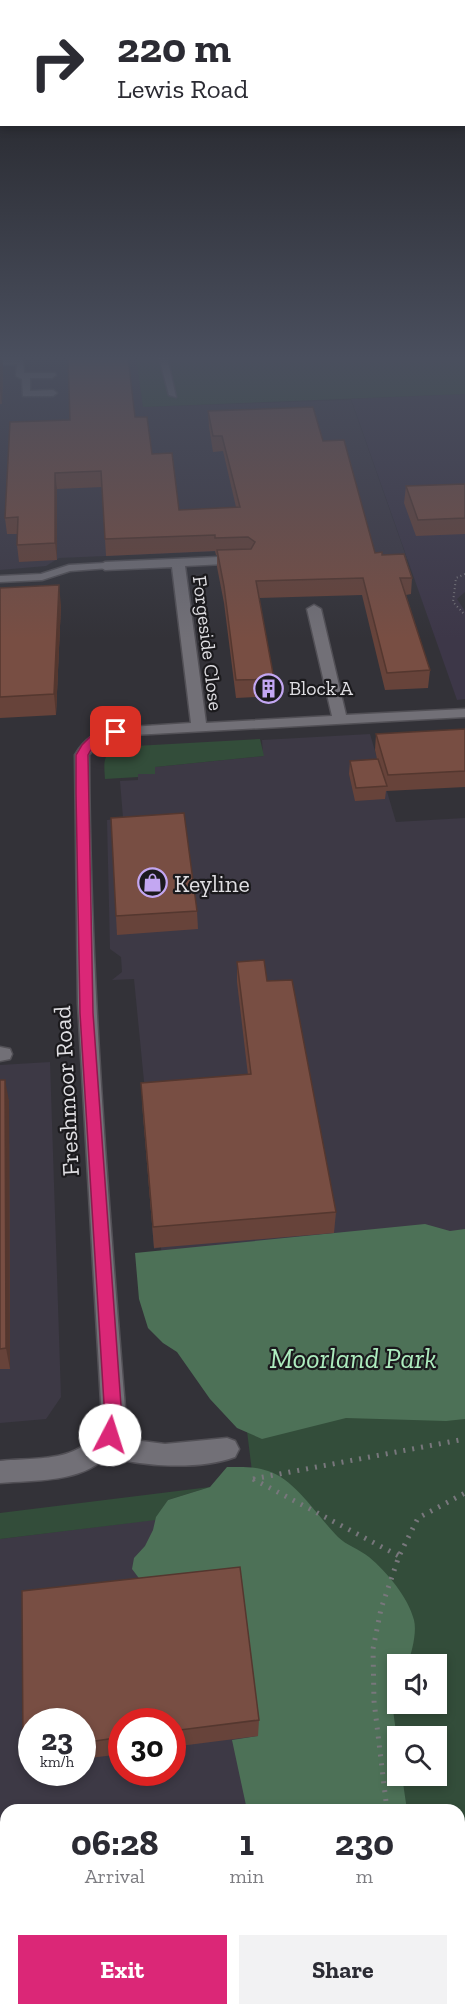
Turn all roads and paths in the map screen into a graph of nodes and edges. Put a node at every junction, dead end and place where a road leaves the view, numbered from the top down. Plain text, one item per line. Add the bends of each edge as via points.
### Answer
1 (247, 560) edge
2 (178, 563) junction
3 (105, 566) joint
4 (465, 574) edge
5 (0, 579) edge
6 (314, 609) dead end
7 (465, 615) edge
8 (465, 713) edge
9 (340, 720) junction
10 (199, 728) junction
11 (465, 1439) edge
12 (103, 1444) junction
13 (228, 1449) dead end
14 (0, 1472) edge
15 (465, 1493) edge
16 (399, 1556) junction
17 (386, 1804) edge

1 - 2 street, Forgeside Close
2 - 3 street, Forgeside Close
2 - 10 street, Forgeside Close
3 - 5 lane, Forgeside Close via 69,567 42,577
4 - 7 path via 456,578 453,602
6 - 9 street
8 - 9 street
9 - 10 street
10 - 12 street, Freshmoor Road via 116,732 96,738 82,755 90,1086 114,1420
11 - 16 path via 253,1479
12 - 13 street via 148,1455
12 - 14 street via 79,1463
15 - 16 path via 418,1518
16 - 17 path via 381,1609 374,1649 374,1701

